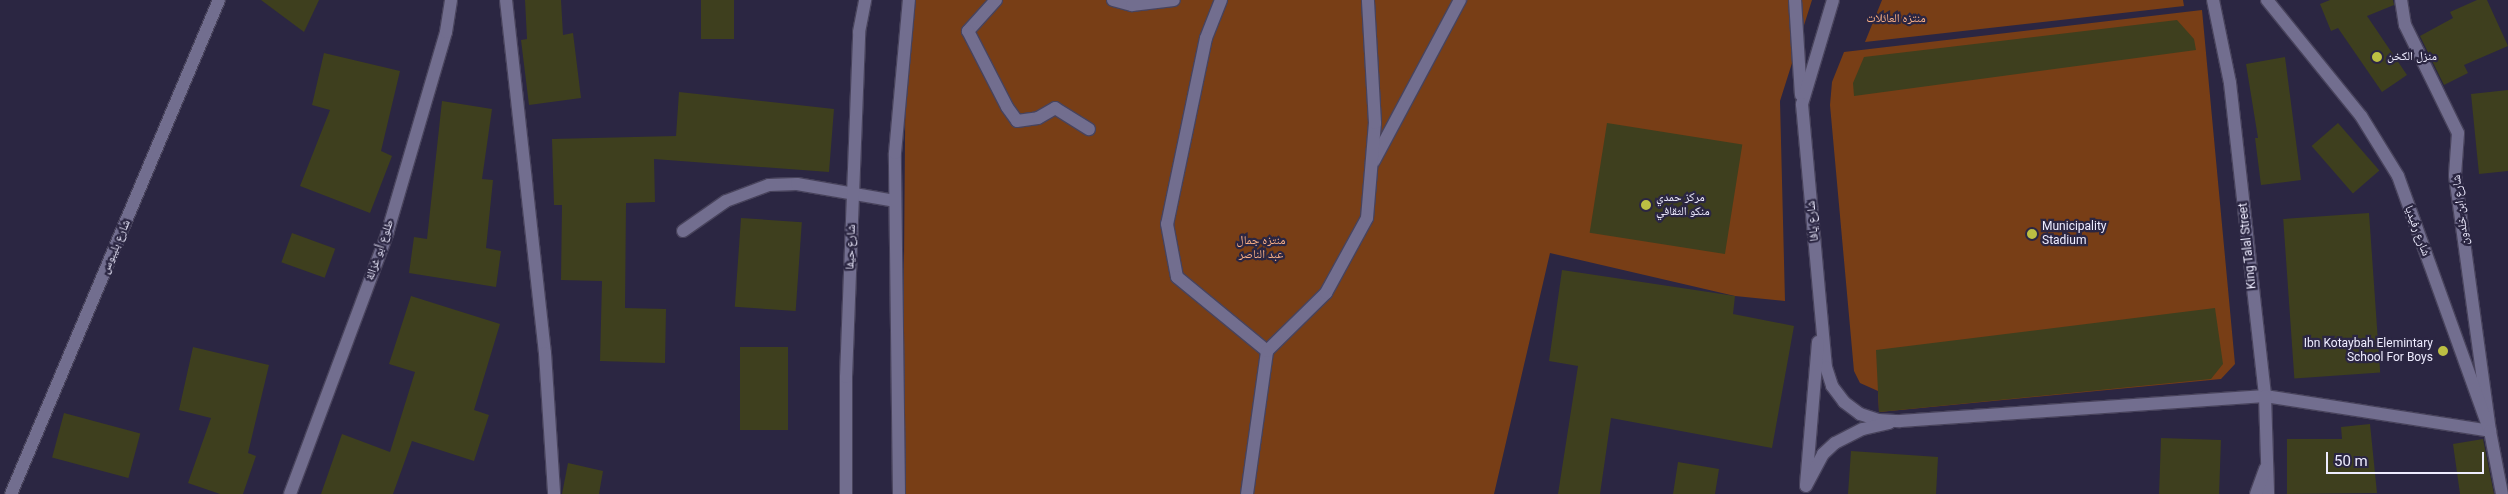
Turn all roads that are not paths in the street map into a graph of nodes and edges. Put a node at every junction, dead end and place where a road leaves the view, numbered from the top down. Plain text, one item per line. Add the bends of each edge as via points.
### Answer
1 (219, 0) edge
2 (450, 0) edge
3 (506, 0) edge
4 (865, 0) edge
5 (909, 0) edge
6 (996, 0) edge
7 (1113, 0) edge
8 (1174, 0) edge
9 (1221, 0) edge
10 (1368, 0) edge
11 (1460, 0) edge
12 (1795, 0) edge
13 (1833, 0) edge
14 (2213, 0) edge
15 (2267, 0) edge
16 (2401, 0) edge
17 (1802, 104) junction
18 (1089, 129) dead end
19 (1371, 168) junction
20 (853, 195) junction
21 (895, 201) junction
22 (683, 231) dead end
23 (1821, 307) junction
24 (1267, 351) junction
25 (2265, 396) junction
26 (1900, 421) junction
27 (2490, 431) junction
28 (2268, 462) junction
29 (1805, 490) edge
30 (11, 494) edge
31 (290, 494) edge
32 (554, 494) edge
33 (846, 494) edge
34 (899, 494) edge
35 (1247, 494) edge
36 (2256, 494) edge
37 (2268, 494) edge
38 (2502, 494) edge

1 - 30 street, شارع بليبوس
2 - 31 street, طلوع أبو غزالة via 446,32 387,234
3 - 32 street via 545,353
4 - 20 street, شارع حيفا via 859,32
5 - 21 street via 896,120
6 - 18 street via 968,31 1017,121 1038,118 1055,108
7 - 8 street via 1132,5
9 - 24 street via 1204,47 1167,224 1176,277
10 - 19 street via 1374,123
11 - 19 street
12 - 17 street
13 - 17 street, شارع يافا
14 - 25 street, King Talal Street via 2230,83
15 - 27 street, شارع رفيديا via 2361,116 2398,176
16 - 27 street, شارع ابن خلدون via 2405,24 2458,133 2456,175
17 - 23 street, شارع يافا
19 - 24 street via 1367,218 1326,293
20 - 21 street
20 - 22 street via 797,184 769,185 726,201
20 - 33 street, شارع حيفا
21 - 34 street
23 - 26 street, شارع يافا via 1826,367 1832,386 1844,402 1878,420
23 - 29 street
24 - 35 street
25 - 26 street
25 - 27 street
25 - 28 street, King Talal Street
26 - 29 street via 1863,429 1835,443 1823,454
27 - 38 street, شارع رفيديا
28 - 36 street
28 - 37 street, King Talal Street

